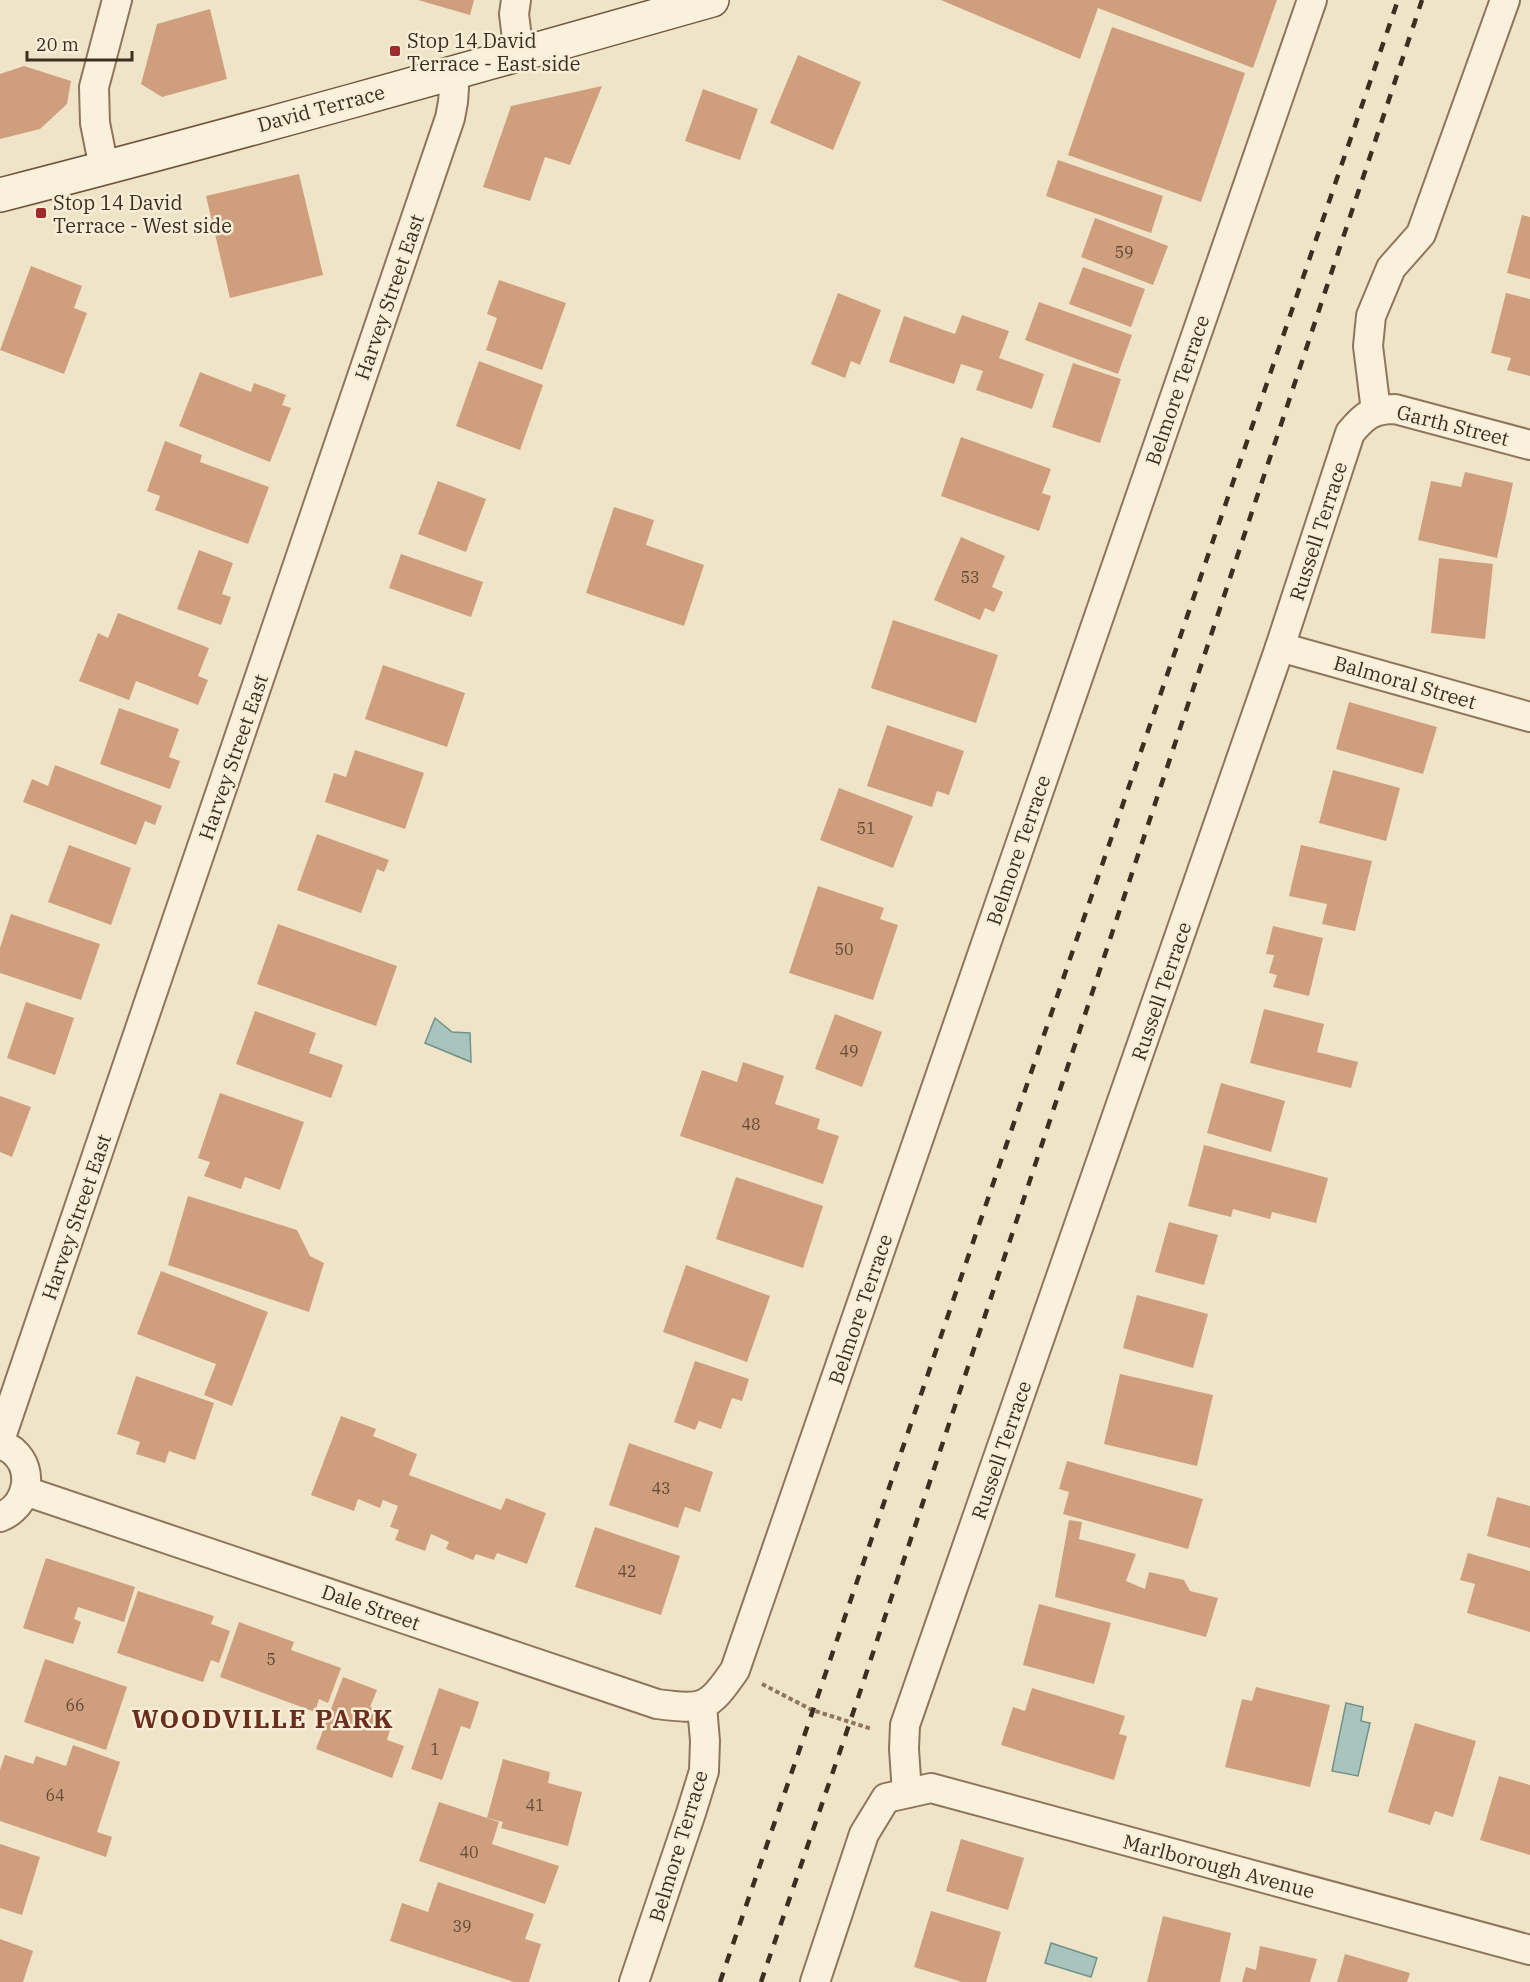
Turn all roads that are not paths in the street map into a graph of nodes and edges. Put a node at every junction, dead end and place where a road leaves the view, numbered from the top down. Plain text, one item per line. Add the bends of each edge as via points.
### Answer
1 (117, 0) edge
2 (516, 0) edge
3 (712, 0) edge
4 (1312, 0) edge
5 (1504, 0) edge
6 (519, 55) junction
7 (455, 72) junction
8 (104, 168) junction
9 (0, 195) edge
10 (1376, 411) junction
11 (1530, 445) edge
12 (1280, 647) junction
13 (1530, 717) edge
14 (0, 1442) edge
15 (25, 1491) junction
16 (0, 1517) edge
17 (710, 1701) junction
18 (907, 1793) junction
19 (1530, 1950) edge
20 (634, 1982) edge
21 (815, 1982) edge

1 - 8 street via 94,87 95,123
2 - 6 street
3 - 6 main road, David Terrace
4 - 17 street, Belmore Terrace via 735,1670
5 - 10 street via 1421,234 1391,268 1371,316 1368,346
6 - 7 main road, David Terrace
7 - 8 main road, David Terrace
7 - 14 street, Harvey Street East via 450,118
8 - 9 main road, David Terrace
10 - 11 street, Garth Street via 1395,409
10 - 12 street, Russell Terrace via 1350,433
12 - 13 street, Balmoral Street
12 - 18 street, Russell Terrace via 905,1725
14 - 15 street via 23,1465
15 - 16 street via 10,1514
15 - 17 street, Dale Street via 657,1704 677,1706
17 - 20 street, Belmore Terrace via 704,1771
18 - 19 street, Marlborough Avenue via 931,1788
18 - 21 street via 886,1798 864,1834

